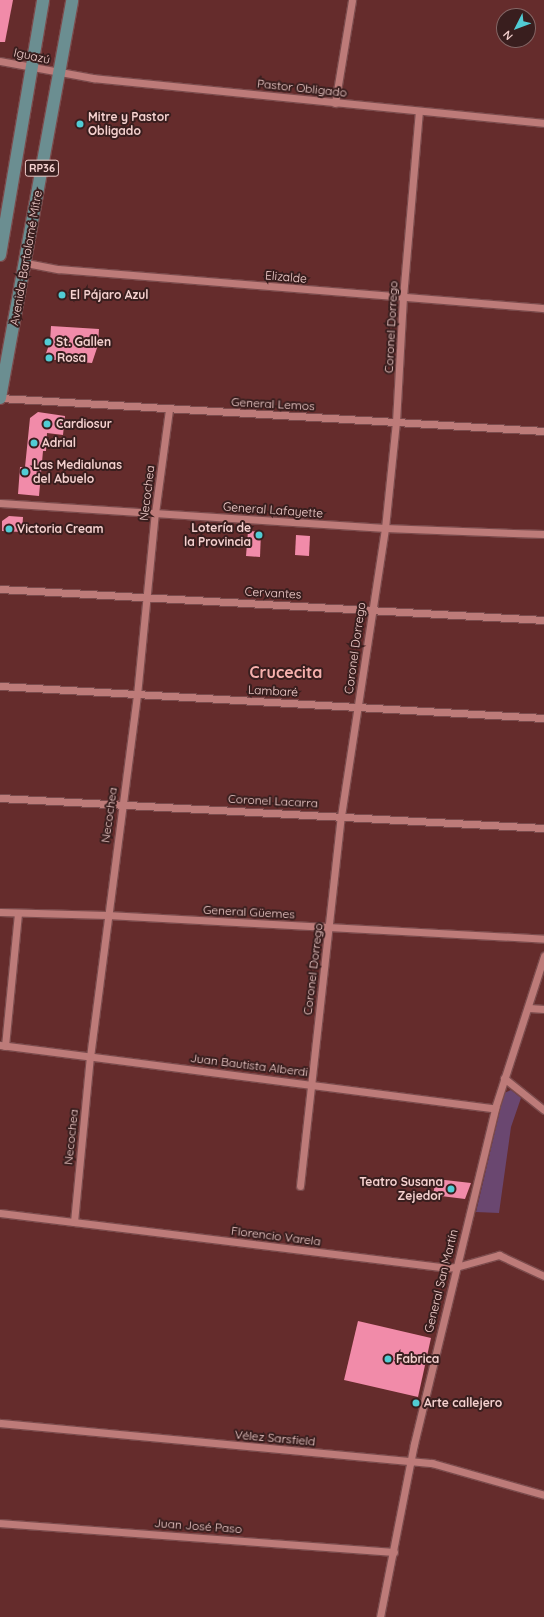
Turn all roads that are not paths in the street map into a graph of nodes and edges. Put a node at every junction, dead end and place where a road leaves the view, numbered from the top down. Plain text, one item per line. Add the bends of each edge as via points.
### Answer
1 (44, 0) edge
2 (72, 0) edge
3 (352, 0) edge
4 (0, 61) edge
5 (32, 68) junction
6 (59, 73) junction
7 (335, 102) junction
8 (419, 112) junction
9 (544, 123) edge
10 (0, 255) edge
11 (26, 263) junction
12 (403, 297) junction
13 (544, 308) edge
14 (0, 398) edge
15 (169, 410) junction
16 (396, 422) junction
17 (544, 431) edge
18 (0, 503) edge
19 (155, 513) junction
20 (384, 528) junction
21 (544, 534) edge
22 (0, 589) edge
23 (146, 597) junction
24 (372, 610) junction
25 (544, 620) edge
26 (0, 686) edge
27 (137, 696) junction
28 (358, 707) junction
29 (544, 718) edge
30 (0, 798) edge
31 (121, 804) junction
32 (341, 816) junction
33 (544, 828) edge
34 (0, 912) edge
35 (18, 914) junction
36 (107, 915) junction
37 (330, 928) junction
38 (544, 939) edge
39 (544, 956) edge
40 (528, 1008) junction
41 (544, 1009) edge
42 (2, 1046) edge
43 (90, 1057) junction
44 (504, 1078) junction
45 (311, 1084) junction
46 (495, 1108) junction
47 (544, 1110) edge
48 (300, 1186) dead end
49 (0, 1213) edge
50 (74, 1222) junction
51 (456, 1267) junction
52 (544, 1276) edge
53 (0, 1423) edge
54 (412, 1462) junction
55 (544, 1495) edge
56 (0, 1523) edge
57 (394, 1552) junction
58 (380, 1617) edge

1 - 5 main road, RP36
2 - 6 main road, Avenida Bartolomé Mitre / RP36
3 - 7 street
4 - 5 street, Iguazú
5 - 6 street, Iguazú
5 - 10 main road, RP36
6 - 7 street, Pastor Obligado
6 - 11 main road, Avenida Bartolomé Mitre / RP36
7 - 8 street, Pastor Obligado
8 - 9 street, Pastor Obligado
8 - 12 street, Coronel Dorrego
11 - 12 street, Elizalde via 58,269
11 - 14 main road, Avenida Bartolomé Mitre / RP36
12 - 13 street, Elizalde
12 - 16 street, Coronel Dorrego
14 - 15 street, General Lemos
15 - 16 street, General Lemos
15 - 19 street, Necochea
16 - 17 street, General Lemos
16 - 20 street, Coronel Dorrego
18 - 19 street, General Lafayette
19 - 20 street, General Lafayette
19 - 23 street, Necochea
20 - 21 street, General Lafayette
20 - 24 street, Coronel Dorrego
22 - 23 street, Cervantes
23 - 24 street, Cervantes
23 - 27 street, Necochea
24 - 25 street, Cervantes
24 - 28 street, Coronel Dorrego
26 - 27 street, Lambaré
27 - 28 street, Lambaré
27 - 31 street, Necochea
28 - 29 street, Lambaré
28 - 32 street, Coronel Dorrego
30 - 31 street, Coronel Lacarra
31 - 32 street, Coronel Lacarra
31 - 36 street, Necochea
32 - 33 street, Coronel Lacarra
32 - 37 street, Coronel Dorrego
34 - 35 street, General Güemes
35 - 36 street, General Güemes
35 - 42 street
36 - 37 street, General Güemes
36 - 43 street, Necochea
37 - 38 street, General Güemes
37 - 45 street, Coronel Dorrego
39 - 40 street, General San Martín
40 - 41 street
40 - 44 street, General San Martín
42 - 43 street, Juan Bautista Alberdi
43 - 45 street, Juan Bautista Alberdi
43 - 50 street, Necochea
44 - 46 street, General San Martín
44 - 47 street
45 - 46 street, Juan Bautista Alberdi
45 - 48 street, Coronel Dorrego
46 - 51 street, General San Martín
49 - 50 street, Florencio Varela
50 - 51 street, Florencio Varela via 445,1268
51 - 52 street, Florencio Varela via 499,1255
51 - 54 street, General San Martín
53 - 54 street, Vélez Sarsfield
54 - 55 street, Vélez Sarsfield via 432,1463
54 - 57 street, General San Martín
56 - 57 street, Juan José Paso
57 - 58 street, General San Martín

